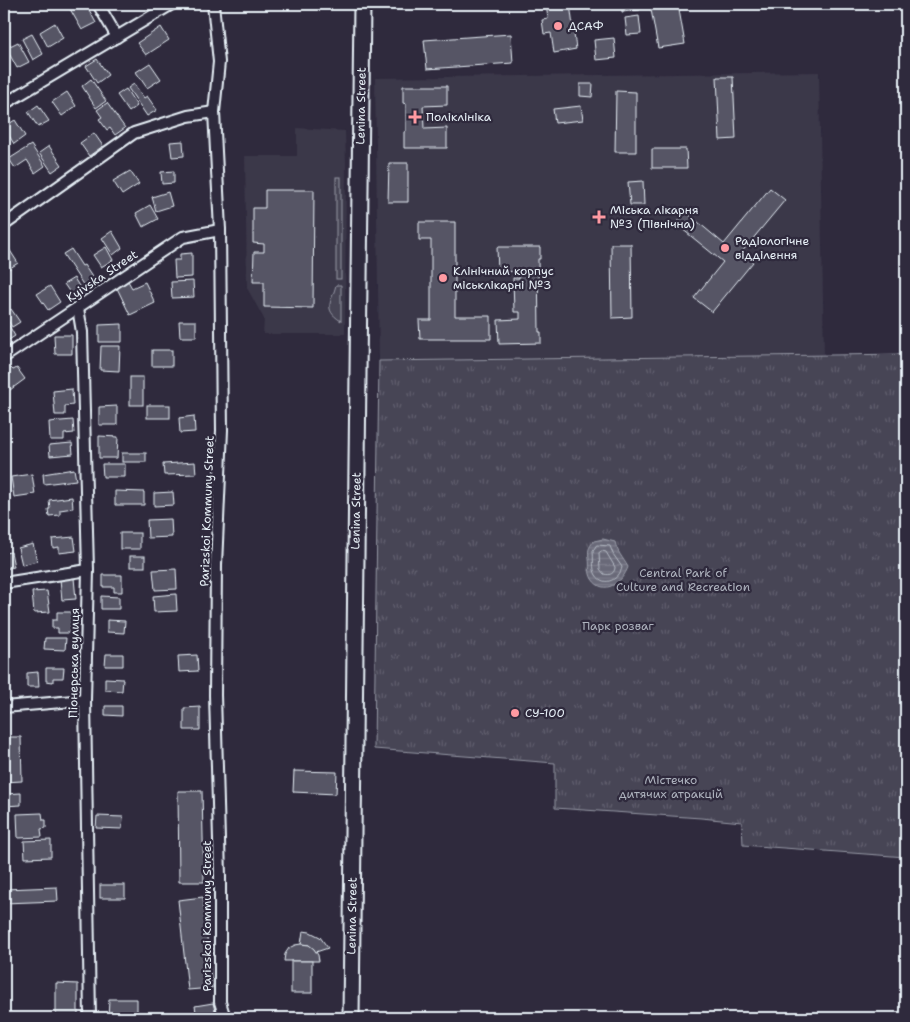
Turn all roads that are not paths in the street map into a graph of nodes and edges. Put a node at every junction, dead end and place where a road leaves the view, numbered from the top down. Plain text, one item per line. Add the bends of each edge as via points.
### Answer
1 (98, 4) edge
2 (172, 4) edge
3 (213, 4) edge
4 (362, 4) edge
5 (117, 37) junction
6 (4, 104) edge
7 (214, 112) junction
8 (4, 225) edge
9 (220, 230) junction
10 (78, 308) junction
11 (4, 357) edge
12 (88, 570) junction
13 (4, 583) edge
14 (85, 700) junction
15 (4, 707) edge
16 (90, 1018) edge
17 (225, 1018) edge
18 (351, 1018) edge

1 - 5 street
2 - 5 street
3 - 7 street, Parizskoi Kommuny Street via 219,62
4 - 18 main road, Lenina Street
5 - 6 street
7 - 8 street via 188,116 134,133
7 - 9 street, Parizskoi Kommuny Street
9 - 10 street, Kyivska Street via 183,237
9 - 17 street, Parizskoi Kommuny Street via 222,430 215,694 220,1002
10 - 11 street, Kyivska Street
10 - 12 street, Піонерська вулиця via 82,332
12 - 13 street
12 - 14 street, Піонерська вулиця
14 - 15 street
14 - 16 street, Піонерська вулиця

